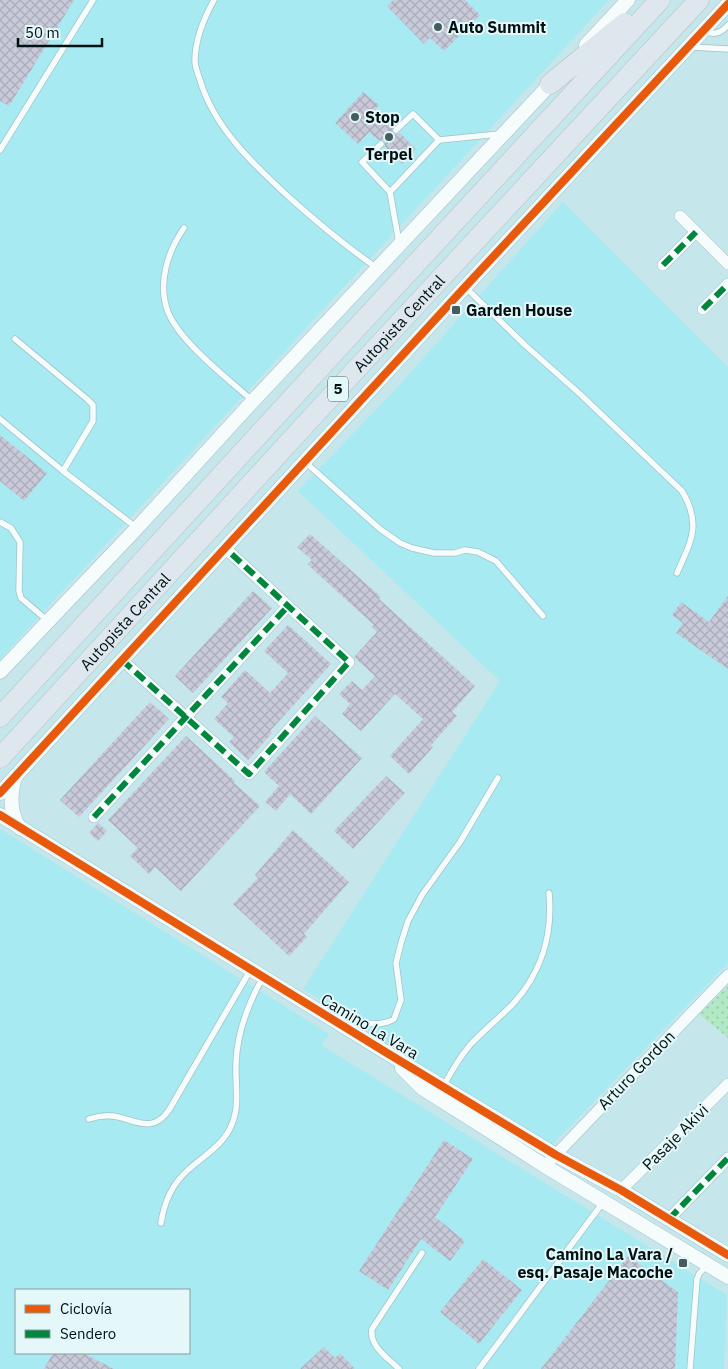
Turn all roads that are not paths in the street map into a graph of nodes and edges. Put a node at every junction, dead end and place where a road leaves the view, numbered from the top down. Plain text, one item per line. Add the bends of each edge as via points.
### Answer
1 (93, 0) edge
2 (214, 0) edge
3 (628, 0) edge
4 (654, 0) edge
5 (660, 0) edge
6 (699, 0) edge
7 (728, 4) edge
8 (728, 25) edge
9 (703, 31) junction
10 (688, 47) junction
11 (728, 48) edge
12 (550, 84) junction
13 (396, 130) dead end
14 (503, 134) junction
15 (439, 140) junction
16 (381, 144) dead end
17 (0, 150) edge
18 (390, 192) junction
19 (680, 216) dead end
20 (184, 228) dead end
21 (696, 232) junction
22 (399, 245) junction
23 (728, 264) edge
24 (663, 265) dead end
25 (377, 268) junction
26 (728, 284) edge
27 (464, 287) junction
28 (703, 309) dead end
29 (15, 339) dead end
30 (253, 401) junction
31 (0, 419) edge
32 (304, 462) junction
33 (63, 471) junction
34 (0, 522) edge
35 (137, 528) junction
36 (225, 548) junction
37 (677, 573) dead end
38 (288, 606) junction
39 (543, 616) dead end
40 (48, 621) junction
41 (122, 660) junction
42 (0, 672) edge
43 (0, 717) edge
44 (186, 717) junction
45 (0, 758) edge
46 (15, 776) junction
47 (498, 778) dead end
48 (0, 793) edge
49 (0, 815) edge
50 (94, 817) dead end
51 (21, 829) junction
52 (548, 893) dead end
53 (250, 970) junction
54 (728, 975) edge
55 (263, 977) junction
56 (342, 1026) junction
57 (387, 1053) junction
58 (728, 1084) edge
59 (443, 1086) junction
60 (90, 1119) dead end
61 (556, 1155) junction
62 (728, 1158) edge
63 (545, 1166) junction
64 (621, 1190) junction
65 (604, 1201) junction
66 (669, 1219) junction
67 (161, 1223) dead end
68 (422, 1253) dead end
69 (725, 1253) edge
70 (708, 1265) junction
71 (728, 1278) edge
72 (399, 1369) edge
73 (479, 1369) edge
74 (690, 1369) edge

1 - 17 lane
2 - 25 lane via 200,31 195,63 204,94 214,112 238,146 268,178 336,238
3 - 12 street
4 - 12 highway
5 - 43 highway, Autopista Central / 5
6 - 45 highway, Autopista Central / 5
7 - 9 street
8 - 9 lane via 718,33
9 - 10 street
10 - 11 lane
10 - 27 street
12 - 14 street
13 - 15 lane via 412,114
14 - 15 lane
14 - 22 street
15 - 18 lane
16 - 18 lane via 362,162
18 - 22 lane
19 - 21 street
20 - 30 lane via 166,267 164,290 169,313 201,355
21 - 23 street
21 - 24 street
22 - 25 street
25 - 30 street
26 - 28 street
27 - 32 street
27 - 37 lane via 682,491 691,509 694,529
29 - 33 lane via 93,405 92,421
30 - 35 street
31 - 33 lane
32 - 36 street
32 - 39 lane via 400,543 429,553 472,550 491,557
33 - 35 lane
34 - 40 lane via 11,528 20,542 21,598
35 - 40 street
36 - 38 street
36 - 41 street
38 - 44 street
38 - 44 street via 349,662 250,774
40 - 42 street
41 - 44 street
41 - 46 street
44 - 50 street
46 - 48 street
46 - 51 street via 12,808
47 - 56 lane via 408,921 396,963 401,1000 394,1019 383,1024 363,1022
49 - 51 street, Camino La Vara
51 - 53 street, Camino La Vara
52 - 59 lane via 549,929 535,974 525,990 471,1044
53 - 55 street, Camino La Vara
53 - 60 lane via 162,1118 147,1124 111,1116
54 - 61 street, Arturo Gordon
55 - 56 street, Camino La Vara
55 - 67 lane via 249,1004 240,1034 233,1123 220,1143 188,1169 175,1185
56 - 57 street, Camino La Vara
57 - 59 street, Camino La Vara
57 - 63 street, Camino La Vara via 422,1088
58 - 64 street, Pasaje Akivi
59 - 61 street, Camino La Vara
61 - 63 street, Arturo Gordon
61 - 64 street, Camino La Vara
62 - 66 street
63 - 65 street, Camino La Vara
64 - 66 street, Camino La Vara
65 - 70 street, Camino La Vara
65 - 73 lane
66 - 69 street, Camino La Vara
68 - 72 lane via 370,1336
69 - 70 street, Camino La Vara
70 - 71 street, Camino La Vara
70 - 74 lane via 697,1279

